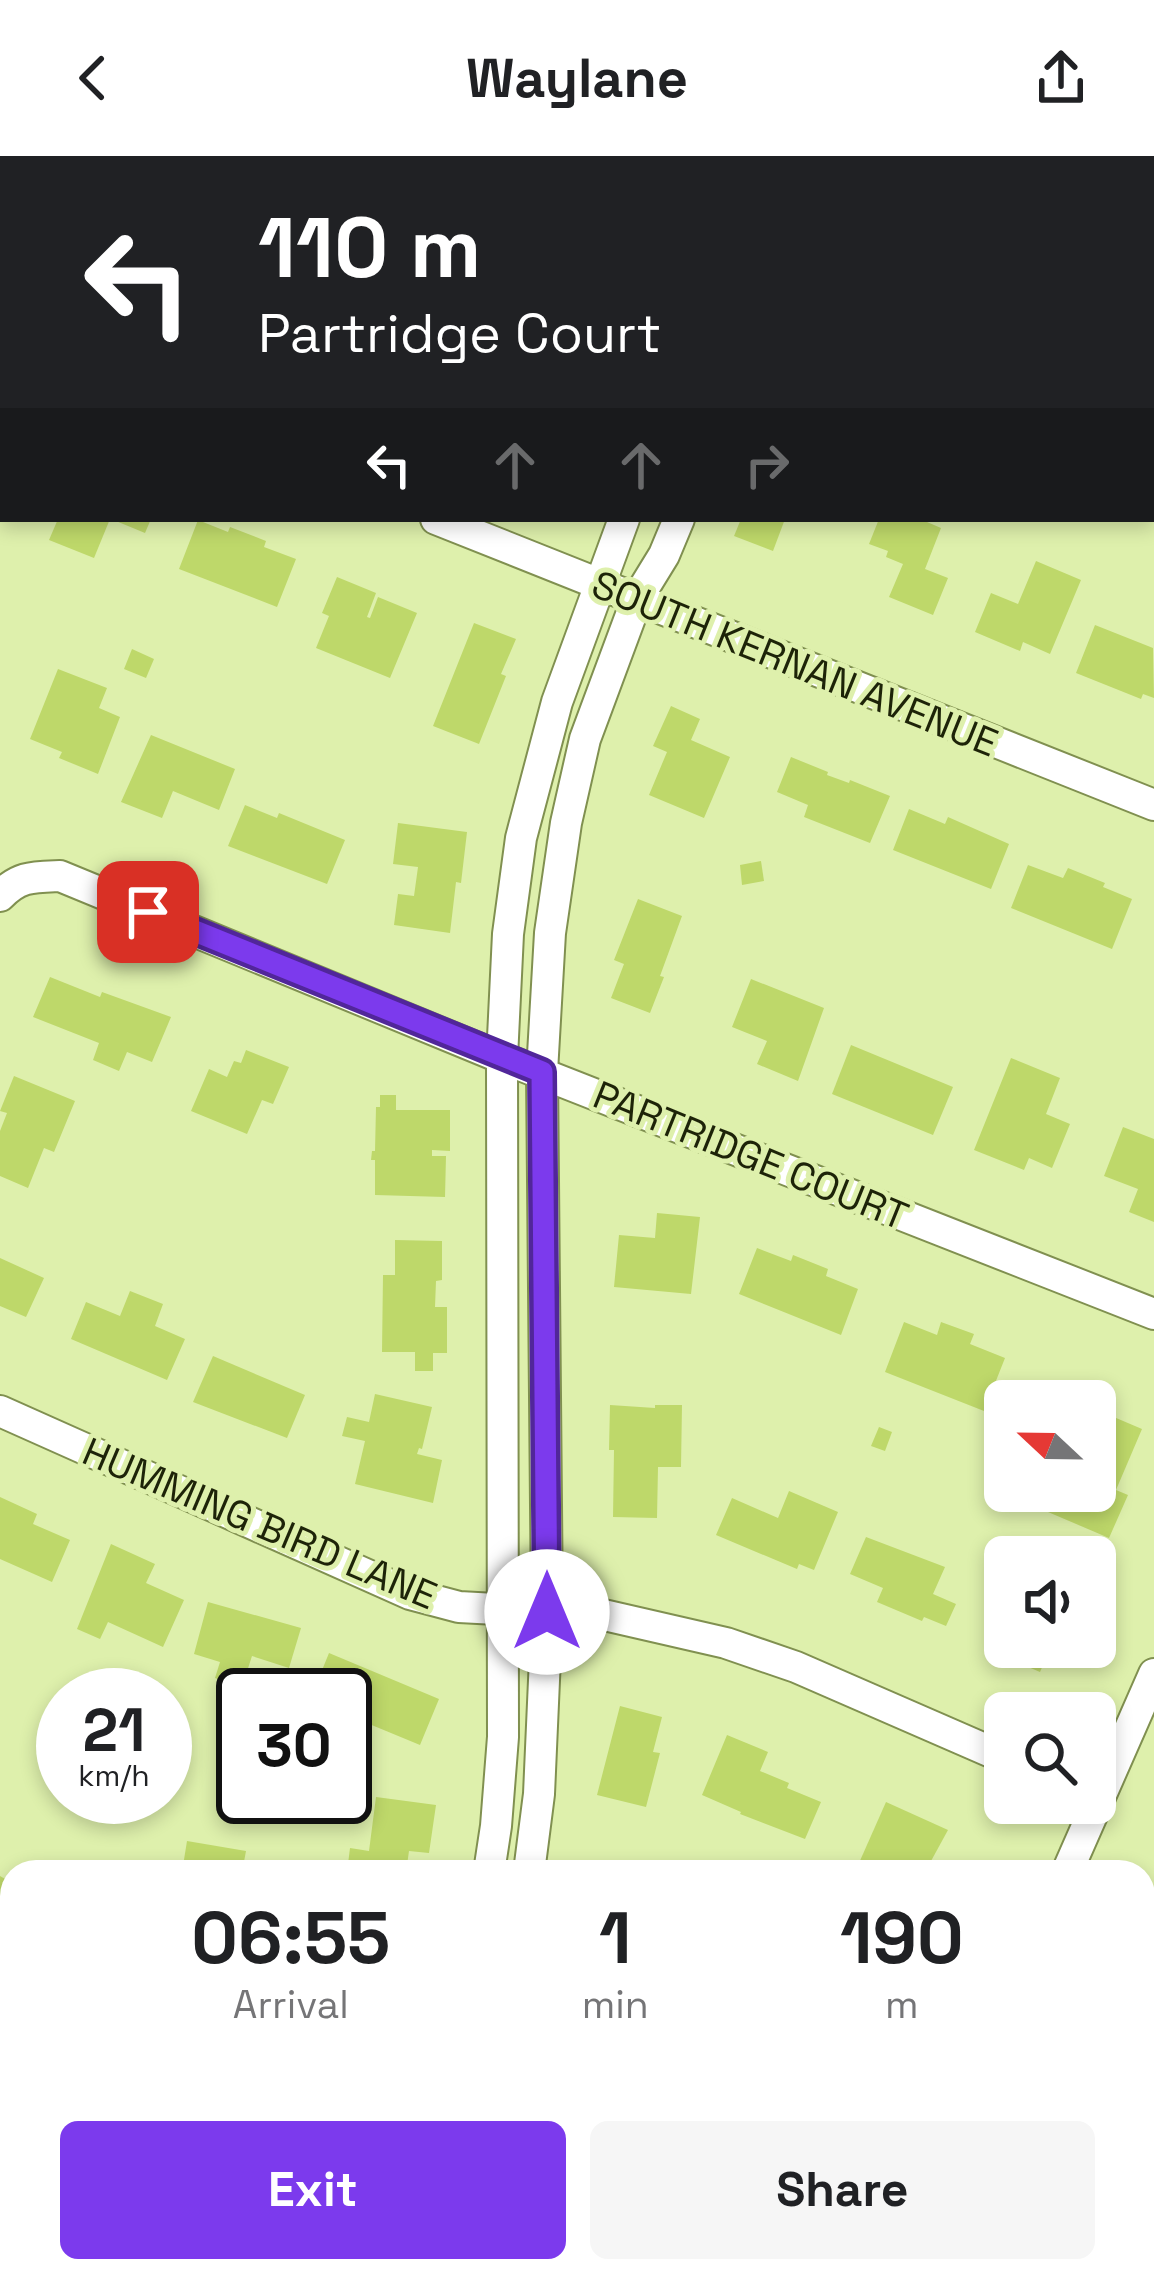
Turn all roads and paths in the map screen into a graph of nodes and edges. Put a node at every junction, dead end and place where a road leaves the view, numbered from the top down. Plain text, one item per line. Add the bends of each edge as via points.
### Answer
1 (443, 522) edge
2 (623, 522) edge
3 (678, 522) edge
4 (600, 585) junction
5 (637, 599) junction
6 (1154, 805) edge
7 (6, 889) edge
8 (502, 1058) junction
9 (542, 1072) junction
10 (1154, 1314) edge
11 (0, 1411) edge
12 (504, 1610) junction
13 (547, 1612) junction
14 (1154, 1674) edge
15 (984, 1749) edge
16 (1116, 1755) edge
17 (1085, 1824) edge
18 (491, 1860) edge
19 (530, 1860) edge
20 (1071, 1860) edge

1 - 4 street, SOUTH KERNAN AVENUE
2 - 4 street
3 - 5 street
4 - 5 street, SOUTH KERNAN AVENUE
4 - 8 street via 520,838
5 - 6 street, SOUTH KERNAN AVENUE
5 - 9 street via 585,739 566,824
7 - 8 street, PARTRIDGE COURT via 60,876
8 - 9 street, PARTRIDGE COURT
8 - 12 street
9 - 10 street, PARTRIDGE COURT
9 - 13 street
11 - 12 street, HUMMING BIRD LANE via 410,1594
12 - 13 street, HUMMING BIRD LANE
12 - 18 street
13 - 15 street, HUMMING BIRD LANE via 604,1615 726,1643
13 - 19 street
14 - 16 street
17 - 20 street

